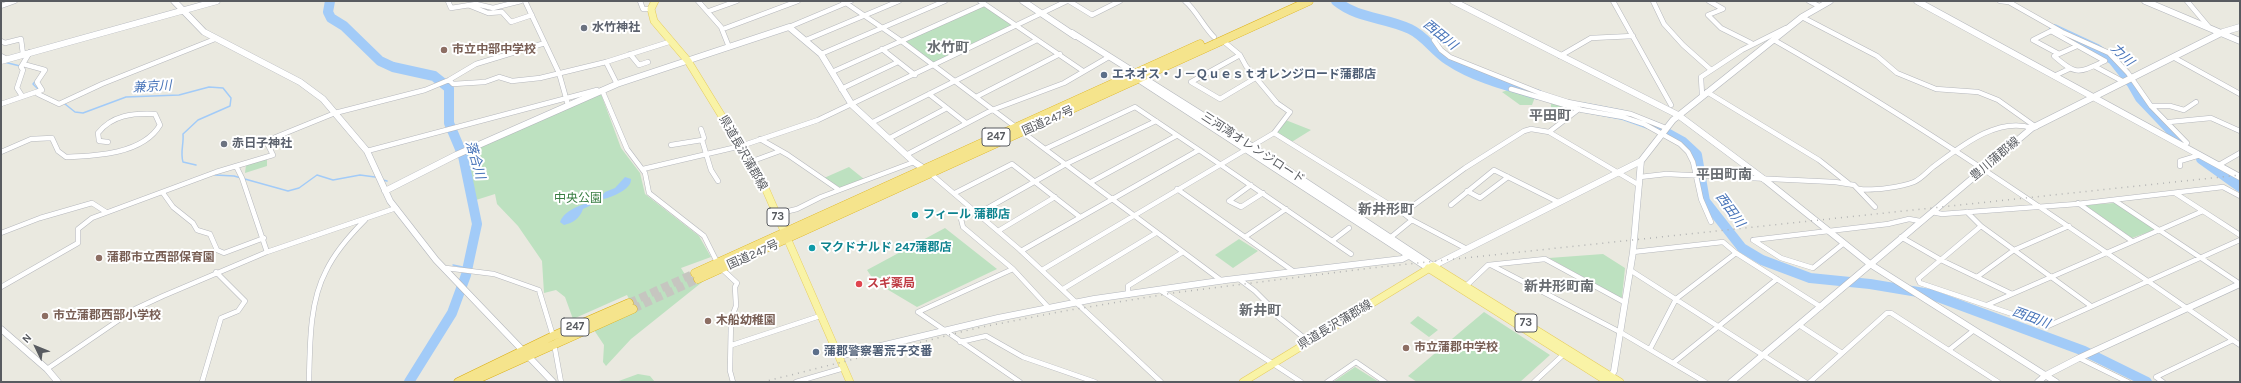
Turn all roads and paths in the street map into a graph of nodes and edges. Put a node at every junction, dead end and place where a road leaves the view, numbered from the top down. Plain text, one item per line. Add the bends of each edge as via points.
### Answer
1 (15, 1) edge
2 (174, 1) edge
3 (217, 1) edge
4 (448, 1) edge
5 (521, 1) edge
6 (526, 1) edge
7 (640, 1) edge
8 (655, 1) edge
9 (698, 1) edge
10 (737, 1) edge
11 (798, 1) edge
12 (899, 1) edge
13 (945, 1) edge
14 (980, 1) edge
15 (1023, 1) edge
16 (1068, 1) edge
17 (1120, 1) edge
18 (1185, 1) edge
19 (1296, 1) edge
20 (1309, 1) edge
21 (1453, 1) edge
22 (1613, 1) edge
23 (1653, 1) edge
24 (1709, 1) edge
25 (1809, 1) edge
26 (1830, 1) edge
27 (1917, 1) edge
28 (2000, 1) edge
29 (2145, 1) edge
30 (2187, 1) edge
31 (847, 2) edge
32 (2008, 2) edge
33 (467, 4) junction
34 (984, 4) junction
35 (1, 6) edge
36 (1819, 6) junction
37 (651, 9) junction
38 (182, 11) junction
39 (709, 11) junction
40 (1042, 14) junction
41 (532, 15) junction
42 (864, 16) junction
43 (1802, 17) junction
44 (1016, 26) junction
45 (2208, 26) junction
46 (788, 27) junction
47 (2240, 27) edge
48 (882, 28) junction
49 (1786, 28) junction
50 (723, 29) junction
51 (2223, 32) junction
52 (1072, 33) junction
53 (1633, 36) junction
54 (1218, 38) junction
55 (215, 39) junction
56 (806, 40) junction
57 (900, 40) junction
58 (1037, 40) junction
59 (1434, 40) dead end
60 (1774, 40) junction
61 (1, 41) edge
62 (672, 41) junction
63 (2240, 41) edge
64 (545, 43) junction
65 (1751, 43) junction
66 (2077, 46) junction
67 (729, 47) junction
68 (882, 49) junction
69 (30, 52) junction
70 (23, 54) junction
71 (630, 54) junction
72 (821, 54) junction
73 (1060, 54) junction
74 (2059, 54) junction
75 (1240, 55) junction
76 (1560, 56) junction
77 (2173, 57) junction
78 (1107, 58) junction
79 (4, 59) edge
80 (688, 61) junction
81 (606, 62) junction
82 (648, 62) dead end
83 (898, 62) junction
84 (22, 66) junction
85 (934, 66) junction
86 (2094, 66) junction
87 (1710, 69) junction
88 (2069, 69) junction
89 (1084, 71) junction
90 (832, 72) junction
91 (559, 73) junction
92 (915, 75) junction
93 (1138, 76) junction
94 (2054, 76) junction
95 (1257, 77) junction
96 (449, 80) junction
97 (2128, 80) junction
98 (954, 81) junction
99 (617, 84) junction
100 (841, 88) junction
101 (605, 89) junction
102 (1511, 89) dead end
103 (39, 92) junction
104 (929, 94) junction
105 (1704, 94) junction
106 (2240, 94) edge
107 (22, 96) junction
108 (976, 97) junction
109 (2093, 97) junction
110 (566, 99) junction
111 (2196, 102) dead end
112 (1, 104) edge
113 (568, 105) junction
114 (852, 105) junction
115 (1671, 105) dead end
116 (2151, 106) junction
117 (947, 108) junction
118 (1579, 109) junction
119 (992, 110) junction
120 (335, 113) junction
121 (1678, 115) junction
122 (1156, 122) junction
123 (2169, 122) junction
124 (871, 123) junction
125 (966, 124) junction
126 (2034, 128) junction
127 (701, 129) dead end
128 (1019, 130) junction
129 (1664, 130) junction
130 (2240, 130) edge
131 (1549, 132) junction
132 (1274, 133) junction
133 (1176, 136) junction
134 (888, 138) junction
135 (760, 139) junction
136 (702, 140) junction
137 (108, 142) dead end
138 (671, 145) dead end
139 (741, 146) junction
140 (2183, 146) junction
141 (1045, 149) junction
142 (1250, 149) junction
143 (1199, 150) junction
144 (1955, 150) junction
145 (367, 151) junction
146 (780, 151) junction
147 (1, 152) edge
148 (2240, 153) edge
149 (706, 155) junction
150 (906, 155) junction
151 (2200, 155) junction
152 (1641, 161) junction
153 (750, 162) junction
154 (914, 162) junction
155 (1066, 164) junction
156 (1222, 165) junction
157 (2219, 165) junction
158 (236, 166) junction
159 (2180, 166) dead end
160 (1985, 167) junction
161 (642, 170) junction
162 (927, 171) junction
163 (1618, 173) junction
164 (1696, 176) junction
165 (1508, 177) junction
166 (1640, 177) junction
167 (2240, 177) edge
168 (1765, 180) junction
169 (718, 181) dead end
170 (1035, 182) junction
171 (1091, 182) junction
172 (1848, 183) junction
173 (1251, 185) junction
174 (1639, 185) junction
175 (1177, 189) junction
176 (1859, 189) junction
177 (839, 190) junction
178 (385, 191) junction
179 (1467, 191) junction
180 (163, 193) junction
181 (955, 193) junction
182 (2175, 193) junction
183 (1263, 194) junction
184 (2240, 196) edge
185 (1055, 197) junction
186 (1112, 199) junction
187 (2114, 200) junction
188 (1558, 202) junction
189 (2078, 203) junction
190 (1451, 205) dead end
191 (2041, 206) junction
192 (396, 208) junction
193 (1875, 208) dead end
194 (1286, 209) junction
195 (977, 211) junction
196 (2202, 211) junction
197 (106, 212) junction
198 (1932, 212) junction
199 (1967, 212) junction
200 (1403, 213) junction
201 (776, 214) junction
202 (1134, 216) junction
203 (1080, 217) junction
204 (366, 218) junction
205 (1412, 220) junction
206 (1920, 221) junction
207 (1711, 222) dead end
208 (1981, 226) junction
209 (2069, 226) junction
210 (1349, 228) dead end
211 (998, 230) junction
212 (1828, 230) junction
213 (2160, 230) junction
214 (1, 233) edge
215 (1156, 233) junction
216 (2240, 235) edge
217 (786, 236) junction
218 (1245, 237) junction
219 (264, 238) junction
220 (1390, 238) junction
221 (1901, 238) junction
222 (2240, 240) edge
223 (1332, 241) junction
224 (2132, 242) junction
225 (1844, 243) junction
226 (1465, 248) junction
227 (2014, 250) junction
228 (1021, 251) junction
229 (267, 252) junction
230 (1183, 252) junction
231 (1633, 252) junction
232 (1736, 253) junction
233 (2107, 253) junction
234 (1351, 254) dead end
235 (1408, 256) junction
236 (2201, 258) junction
237 (1941, 260) junction
238 (1491, 264) junction
239 (1870, 264) junction
240 (720, 266) junction
241 (1430, 267) junction
242 (446, 268) junction
243 (1013, 269) junction
244 (1042, 270) junction
245 (1630, 270) junction
246 (1293, 271) junction
247 (216, 272) junction
248 (696, 276) tunnel mouth
249 (1977, 277) junction
250 (2050, 277) junction
251 (1239, 279) junction
252 (1776, 279) junction
253 (2149, 281) junction
254 (1223, 282) junction
255 (2240, 284) edge
256 (1466, 286) junction
257 (1, 288) edge
258 (1063, 288) junction
259 (1160, 290) junction
260 (2012, 294) junction
261 (1128, 295) junction
262 (1676, 299) junction
263 (1624, 302) junction
264 (1078, 303) junction
265 (1987, 305) junction
266 (2091, 306) junction
267 (1821, 307) junction
268 (1049, 308) junction
269 (2188, 308) junction
270 (820, 316) junction
271 (1799, 325) junction
272 (1718, 326) junction
273 (1, 328) edge
274 (1974, 330) junction
275 (945, 331) junction
276 (1620, 332) junction
277 (553, 336) junction
278 (2233, 340) junction
279 (1308, 341) junction
280 (960, 342) junction
281 (732, 345) junction
282 (2240, 345) edge
283 (555, 348) dead end
284 (1650, 349) junction
285 (1949, 350) junction
286 (1842, 353) junction
287 (525, 354) junction
288 (1564, 354) junction
289 (1763, 355) junction
290 (838, 356) junction
291 (2081, 357) junction
292 (1673, 362) junction
293 (1272, 363) junction
294 (844, 368) junction
295 (47, 369) junction
296 (2046, 375) junction
297 (1609, 379) edge
298 (58, 382) edge
299 (202, 382) edge
300 (309, 382) edge
301 (458, 382) edge
302 (471, 382) edge
303 (553, 382) edge
304 (561, 382) edge
305 (734, 382) edge
306 (796, 382) edge
307 (850, 382) edge
308 (1020, 382) edge
309 (1095, 382) edge
310 (1161, 382) edge
311 (1243, 382) edge
312 (1301, 382) edge
313 (1326, 382) edge
314 (1385, 382) edge
315 (1534, 382) edge
316 (1620, 382) edge
317 (1705, 382) edge
318 (1731, 382) edge
319 (1805, 382) edge
320 (1810, 382) edge
321 (1998, 382) edge
322 (2038, 382) edge
323 (2056, 382) edge
324 (2128, 382) edge
325 (2163, 382) edge

1 - 35 street
2 - 38 street
3 - 38 street
4 - 33 street via 451,8
5 - 33 street via 493,8
6 - 41 street
7 - 37 street via 643,9
8 - 37 main road
9 - 39 street
10 - 39 street
11 - 50 street
12 - 42 street
13 - 48 street
14 - 34 street
15 - 40 street, 三河湾オレンジロード
16 - 17 street via 1092,15
16 - 40 street
18 - 54 street via 1192,7 1201,23
19 - 54 highway, 国道247号 / 247
20 - 54 highway, 国道247号 / 247
21 - 76 street
22 - 53 street
23 - 87 street via 1664,24
24 - 65 street via 1723,9 1708,15 1721,28
25 - 36 street
26 - 36 street
27 - 94 street
28 - 32 street
29 - 45 street
30 - 45 street via 2196,13 2206,20
31 - 42 street
31 - 46 street
32 - 97 street via 2062,32 2102,49 2115,59
33 - 41 street via 488,13 502,12 511,22
34 - 44 street
34 - 57 street
36 - 43 street
37 - 62 main road, 県道長沢蒲郡線 / 73 via 654,21
38 - 55 street
38 - 69 street
39 - 50 street via 717,18
40 - 44 street
40 - 52 street, 三河湾オレンジロード
41 - 64 street
42 - 48 street
42 - 56 street
43 - 49 street
43 - 126 street via 1877,56 1897,73 1936,89 1978,92 1998,100
44 - 58 street
44 - 85 street
45 - 51 street
46 - 56 street
46 - 67 street
47 - 51 street, 豊川蒲郡線
48 - 57 street
48 - 72 street
49 - 60 street
49 - 65 street
50 - 67 street
51 - 63 street
51 - 77 street, 豊川蒲郡線
52 - 78 street, 三河湾オレンジロード
52 - 93 street, 三河湾オレンジロード
53 - 76 street via 1591,38
53 - 115 street
54 - 75 street
54 - 93 highway, 国道247号 / 247
55 - 103 street via 102,84 62,103 48,101
55 - 120 street via 300,82 323,99
56 - 72 street
57 - 68 street
57 - 85 street
58 - 73 street
58 - 98 street
59 - 129 street via 1450,57 1540,93 1568,102 1631,114
60 - 105 street
60 - 144 street via 1825,68
61 - 70 street via 6,43 21,39
62 - 71 street
62 - 80 main road, 県道長沢蒲郡線 / 73
64 - 91 street
64 - 96 street via 476,64
65 - 87 street
66 - 74 street
66 - 74 street via 2051,31 2033,40
66 - 86 street via 2105,60
67 - 80 street
68 - 83 street
68 - 90 street
69 - 70 street
69 - 84 street via 29,58
70 - 79 street
71 - 81 street
71 - 82 street via 638,65
72 - 90 street
73 - 89 street
73 - 108 street
74 - 88 street via 2054,56 2055,58
75 - 95 street
75 - 95 street via 1191,82 1220,99
76 - 121 street
77 - 97 street, 豊川蒲郡線
77 - 106 street
78 - 89 street
78 - 93 street, 三河湾オレンジロード
80 - 99 street
80 - 139 main road, 県道長沢蒲郡線 / 73
81 - 91 street
81 - 99 street
83 - 92 street
83 - 100 street
84 - 103 street via 45,70 37,82
84 - 107 street via 17,88
85 - 92 street
85 - 98 street
86 - 88 street via 2081,72
86 - 97 street
87 - 105 street via 1701,77
88 - 94 street
89 - 119 street via 1064,83
90 - 100 street
91 - 96 street via 512,81 498,77 485,82 453,84
91 - 110 street
92 - 114 street
93 - 128 highway, 国道247号 / 247
93 - 142 street, 三河湾オレンジロード
94 - 109 street
95 - 132 street via 1277,103 1290,112
96 - 120 street via 425,90
97 - 109 street, 豊川蒲郡線
97 - 116 street
98 - 104 street
98 - 108 street
99 - 101 street
100 - 114 street
101 - 110 street
101 - 113 street
101 - 161 street via 627,149
102 - 118 street
103 - 107 street
104 - 117 street
104 - 124 street
105 - 121 street
105 - 172 street via 1820,160
107 - 112 street
108 - 119 street
109 - 126 street, 豊川蒲郡線
109 - 140 street
110 - 113 street
110 - 145 street
111 - 116 street via 2184,110 2170,106
113 - 178 street via 456,155
114 - 124 street
114 - 135 street via 818,120
116 - 123 street
117 - 125 street
117 - 134 street
118 - 129 street via 1623,117
118 - 131 street
119 - 125 street
119 - 128 street
120 - 145 street
120 - 158 street via 266,141 273,155
121 - 129 street
121 - 168 street
122 - 133 street
122 - 141 street via 1135,107
122 - 155 street
123 - 130 street via 2211,118
123 - 140 street via 2187,143
124 - 134 street
125 - 150 street
126 - 144 street via 2023,125 2001,128 1972,138
126 - 160 street, 豊川蒲郡線
127 - 136 street via 704,138
128 - 141 street
128 - 162 highway, 国道247号 / 247
129 - 152 street
129 - 164 street via 1688,152
131 - 163 street
131 - 200 street via 1531,129 1524,131 1465,168
132 - 142 street
132 - 200 street
133 - 143 street
133 - 171 street
134 - 150 street
135 - 139 street
135 - 146 street
136 - 138 street
136 - 149 street
137 - 147 street via 99,141 98,132 101,127 129,114 155,114 160,125 153,136 134,145 98,154 66,157 58,151 52,138 31,139
139 - 149 street
139 - 153 main road, 県道長沢蒲郡線 / 73
140 - 151 street
141 - 155 street
142 - 156 street
142 - 220 street, 三河湾オレンジロード
142 - 235 street, 三河湾オレンジロード
143 - 156 street
143 - 186 street
144 - 160 street
144 - 176 street via 1914,182 1867,190
145 - 178 street
146 - 153 street
146 - 177 street
148 - 157 street
149 - 161 street
149 - 169 street
150 - 154 street
151 - 157 street
151 - 159 street via 2180,160
152 - 163 street
152 - 166 street
153 - 201 main road, 県道長沢蒲郡線 / 73 via 763,183
154 - 162 street
154 - 177 street
155 - 170 street
155 - 171 street
156 - 173 street
156 - 175 street
157 - 167 street
158 - 180 street
158 - 219 street
160 - 191 street
160 - 198 street, 豊川蒲郡線
161 - 240 street via 649,193 704,236
162 - 181 street
162 - 217 highway, 国道247号 / 247
163 - 174 street
163 - 188 street
164 - 166 street via 1666,174
164 - 168 street
164 - 207 street via 1701,199
165 - 179 street via 1480,198
165 - 179 street via 1494,170
165 - 188 street
166 - 174 street
168 - 172 street
168 - 212 street
170 - 181 street via 1012,164
170 - 185 street
170 - 195 street
171 - 186 street
172 - 176 street
173 - 183 street
173 - 183 street via 1229,201 1241,208
174 - 231 street
175 - 202 street
175 - 218 street
176 - 193 street
177 - 201 street via 797,209
178 - 192 street
179 - 190 street
180 - 197 street
180 - 219 street via 173,207 193,223 197,230 210,234 217,250 224,253
181 - 195 street
182 - 184 street via 2223,187
182 - 187 street
182 - 196 street
183 - 194 street
185 - 203 street
185 - 211 street
186 - 202 street
186 - 203 street
187 - 189 street
187 - 213 street
188 - 226 street
189 - 191 street
189 - 224 street
191 - 199 street
191 - 209 street
192 - 204 street
192 - 242 street via 436,260
194 - 218 street
194 - 223 street
195 - 211 street
195 - 243 street via 961,219 963,227
196 - 213 street
196 - 216 street
197 - 214 street via 92,203 40,218
197 - 257 street via 85,222 78,229 78,243 74,246
198 - 199 street
198 - 206 street, 豊川蒲郡線
199 - 208 street
200 - 205 street
201 - 217 main road, 県道長沢蒲郡線 / 73
202 - 215 street
202 - 244 street
203 - 228 street
204 - 229 street
204 - 300 street via 351,234 323,275 310,333
205 - 220 street
205 - 226 street
206 - 212 street via 1909,219 1888,224
206 - 221 street, 豊川蒲郡線
208 - 227 street
208 - 237 street
209 - 227 street
209 - 233 street
210 - 223 street
211 - 228 street
212 - 225 street
212 - 225 street via 1753,240 1765,251 1782,259 1813,268
213 - 224 street
213 - 236 street
215 - 230 street
215 - 258 street
217 - 240 highway, 国道247号 / 247
217 - 270 main road, 県道長沢蒲郡線 / 73
218 - 246 street
219 - 229 street
220 - 241 street, 三河湾オレンジロード
221 - 237 street
221 - 239 street, 豊川蒲郡線
222 - 236 street
223 - 234 street
224 - 233 street
225 - 239 street
226 - 241 street
227 - 249 street
227 - 250 street
228 - 244 street
229 - 247 street
230 - 254 street
230 - 261 street via 1128,286
231 - 232 street via 1723,242
231 - 245 street
232 - 252 street
232 - 262 street
233 - 250 street
233 - 253 street
235 - 241 street, 三河湾オレンジロード
235 - 246 street via 1402,259
236 - 253 street
236 - 255 street
237 - 249 street
237 - 265 street via 1918,279 1920,282
238 - 256 street
238 - 263 street via 1545,259
238 - 276 street
239 - 267 street, 豊川蒲郡線
239 - 274 street
240 - 248 highway, 国道247号 / 247
240 - 281 street via 737,283 736,306 731,319
241 - 256 main road, 73
241 - 279 main road, 県道長沢蒲郡線
241 - 288 main road, 73
242 - 277 street via 472,270 539,290
242 - 287 street
243 - 268 street
243 - 275 street via 918,312
244 - 258 street
245 - 262 street
245 - 263 street
246 - 251 street
247 - 295 street via 135,309
247 - 299 street via 245,301 238,310 221,318
249 - 260 street
250 - 260 street
250 - 266 street
251 - 254 street
251 - 279 street via 1255,291 1278,314 1277,316
252 - 267 street
252 - 272 street
253 - 266 street
253 - 269 street
254 - 259 street
255 - 269 street
256 - 297 main road, 73
258 - 264 street
259 - 261 street
259 - 293 street
260 - 265 street
261 - 264 street
262 - 272 street
262 - 284 street
263 - 276 street
264 - 268 street
264 - 310 street
265 - 266 street via 2048,326
267 - 271 street, 豊川蒲郡線
268 - 275 street
269 - 278 street
269 - 291 street
270 - 281 street
270 - 290 main road, 県道長沢蒲郡線 / 73
271 - 286 street
271 - 289 street, 豊川蒲郡線
272 - 289 street
272 - 292 street
273 - 295 street
274 - 285 street
274 - 296 street
275 - 280 street
275 - 290 street
276 - 284 street
276 - 297 street via 1614,371
277 - 287 highway, 247
277 - 287 highway, 247 via 631,306
278 - 282 street
278 - 325 street via 2156,377
279 - 293 main road, 県道長沢蒲郡線
280 - 308 street
280 - 309 street via 986,336 1023,357
281 - 305 street via 730,371
283 - 304 street
284 - 292 street
285 - 286 street via 1891,313 1887,313
285 - 321 street
286 - 320 street
287 - 301 highway, 247
287 - 302 highway, 247
287 - 303 street
288 - 297 main road, 73
288 - 315 street
289 - 318 street, 豊川蒲郡線
289 - 319 street
290 - 294 main road, 県道長沢蒲郡線 / 73
291 - 296 street
291 - 324 street
292 - 317 street
293 - 311 main road, 県道長沢蒲郡線
293 - 312 street
294 - 306 street
294 - 307 main road, 県道長沢蒲郡線 / 73
295 - 298 street
296 - 322 street
296 - 323 street
297 - 316 main road, 73
313 - 314 street via 1356,362

